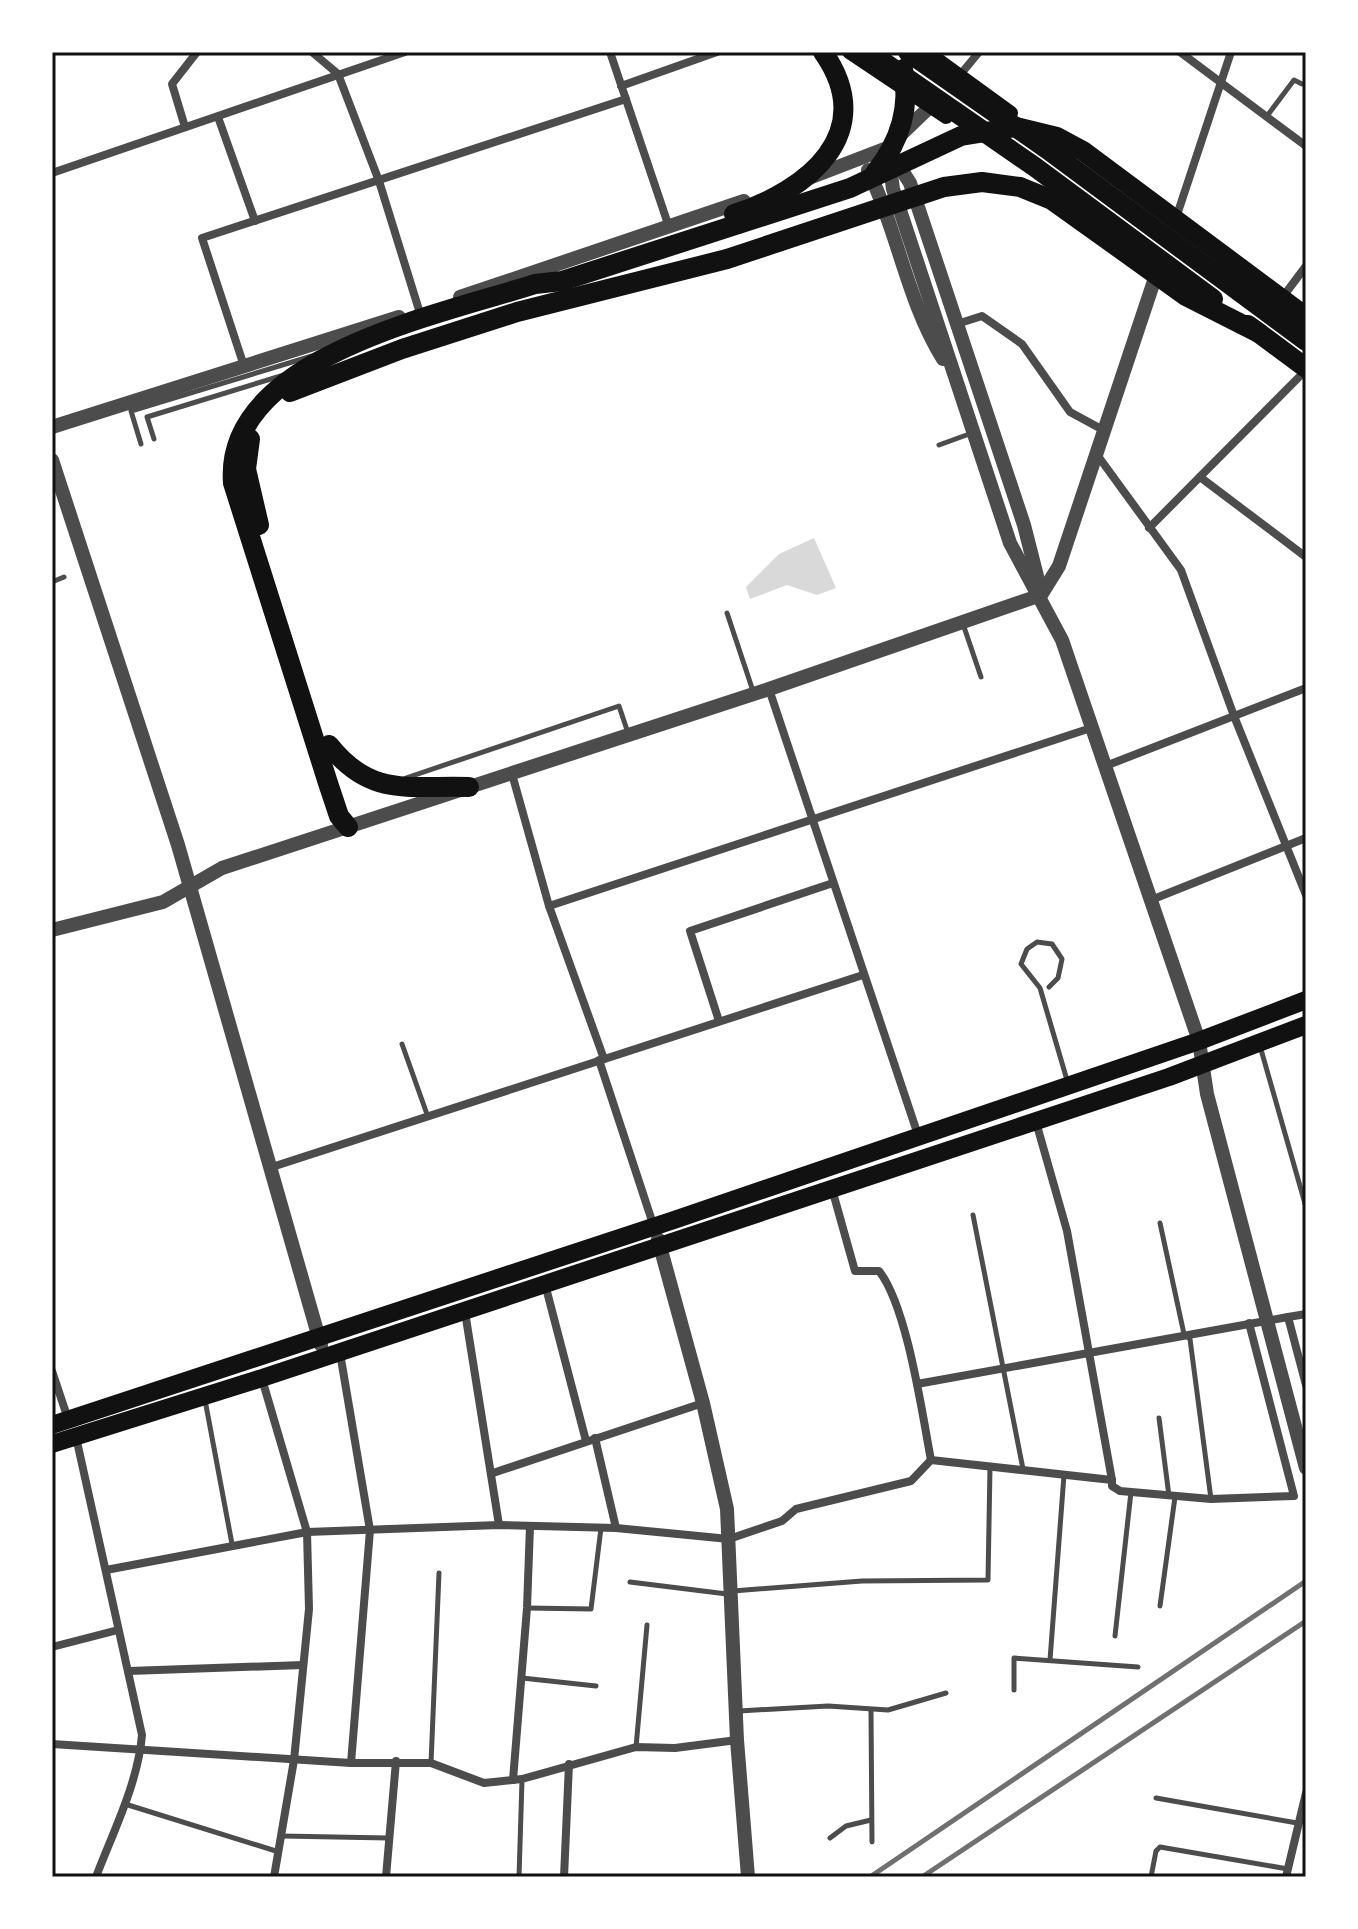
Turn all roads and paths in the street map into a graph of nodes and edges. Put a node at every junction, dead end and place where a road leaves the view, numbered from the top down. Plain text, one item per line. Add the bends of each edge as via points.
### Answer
1 (197, 52) edge
2 (312, 52) edge
3 (405, 52) edge
4 (610, 52) edge
5 (717, 52) edge
6 (823, 52) edge
7 (849, 52) edge
8 (869, 52) edge
9 (898, 52) edge
10 (908, 52) edge
11 (927, 52) edge
12 (979, 52) edge
13 (1180, 52) edge
14 (1231, 52) edge
15 (338, 74) junction
16 (960, 75) junction
17 (1222, 83) junction
18 (1302, 84) dead end
19 (621, 86) junction
20 (626, 99) junction
21 (931, 107) junction
22 (1267, 116) junction
23 (218, 117) junction
24 (185, 127) junction
25 (1306, 146) edge
26 (887, 148) junction
27 (863, 159) junction
28 (52, 173) edge
29 (379, 181) junction
30 (255, 221) junction
31 (669, 227) junction
32 (812, 231) dead end
33 (1171, 232) junction
34 (775, 244) dead end
35 (1160, 263) junction
36 (1306, 266) edge
37 (535, 284) junction
38 (608, 287) junction
39 (1275, 308) junction
40 (419, 310) junction
41 (1306, 317) edge
42 (957, 324) junction
43 (1306, 332) edge
44 (1259, 333) junction
45 (365, 339) junction
46 (1306, 341) edge
47 (402, 349) junction
48 (345, 361) dead end
49 (331, 364) dead end
50 (244, 366) junction
51 (1306, 370) edge
52 (956, 380) junction
53 (52, 427) edge
54 (1105, 431) junction
55 (974, 433) junction
56 (154, 439) dead end
57 (141, 444) dead end
58 (939, 445) dead end
59 (1098, 456) junction
60 (52, 460) edge
61 (240, 476) junction
62 (1200, 477) junction
63 (1149, 528) junction
64 (1306, 557) edge
65 (64, 577) dead end
66 (52, 582) edge
67 (1041, 595) junction
68 (727, 613) dead end
69 (963, 623) junction
70 (981, 677) dead end
71 (1306, 688) edge
72 (762, 692) junction
73 (1234, 716) junction
74 (1094, 727) junction
75 (629, 735) junction
76 (329, 745) junction
77 (1108, 765) junction
78 (512, 774) junction
79 (382, 786) junction
80 (469, 787) junction
81 (813, 820) junction
82 (348, 827) junction
83 (1306, 838) edge
84 (1286, 846) junction
85 (833, 883) junction
86 (190, 887) junction
87 (1306, 895) edge
88 (1151, 900) junction
89 (549, 906) junction
90 (52, 930) edge
91 (863, 975) junction
92 (1049, 987) dead end
93 (1306, 1000) edge
94 (719, 1021) junction
95 (1306, 1025) edge
96 (1199, 1041) junction
97 (1259, 1043) junction
98 (402, 1044) dead end
99 (602, 1060) junction
100 (1201, 1066) junction
101 (1069, 1085) junction
102 (428, 1117) junction
103 (1036, 1121) junction
104 (918, 1136) junction
105 (269, 1168) junction
106 (832, 1188) junction
107 (1306, 1207) edge
108 (973, 1215) dead end
109 (1160, 1223) dead end
110 (654, 1227) junction
111 (660, 1246) junction
112 (545, 1283) junction
113 (465, 1309) junction
114 (1306, 1314) edge
115 (1288, 1317) junction
116 (1266, 1319) junction
117 (1249, 1323) junction
118 (1184, 1334) junction
119 (318, 1338) junction
120 (1089, 1352) junction
121 (332, 1355) junction
122 (1003, 1367) junction
123 (52, 1371) edge
124 (262, 1378) junction
125 (917, 1384) junction
126 (1306, 1385) edge
127 (204, 1396) junction
128 (703, 1403) junction
129 (1159, 1418) dead end
130 (60, 1422) edge
131 (76, 1437) junction
132 (590, 1439) junction
133 (52, 1444) edge
134 (931, 1460) junction
135 (990, 1467) junction
136 (1306, 1468) edge
137 (1023, 1470) junction
138 (493, 1473) junction
139 (1064, 1475) junction
140 (1112, 1480) junction
141 (1131, 1492) junction
142 (1172, 1496) junction
143 (1211, 1499) junction
144 (499, 1525) junction
145 (530, 1526) junction
146 (601, 1528) junction
147 (616, 1528) junction
148 (370, 1530) junction
149 (307, 1532) junction
150 (729, 1539) junction
151 (232, 1544) junction
152 (106, 1570) junction
153 (439, 1573) dead end
154 (630, 1582) dead end
155 (732, 1593) junction
156 (1160, 1606) dead end
157 (527, 1608) junction
158 (647, 1625) dead end
159 (118, 1630) junction
160 (1115, 1636) dead end
161 (52, 1647) edge
162 (1050, 1660) junction
163 (303, 1665) junction
164 (1138, 1667) dead end
165 (129, 1671) junction
166 (521, 1678) junction
167 (596, 1686) dead end
168 (1014, 1690) dead end
169 (946, 1693) dead end
170 (736, 1711) junction
171 (871, 1711) junction
172 (737, 1740) junction
173 (52, 1744) edge
174 (636, 1747) junction
175 (141, 1752) junction
176 (294, 1760) junction
177 (396, 1761) junction
178 (351, 1763) junction
179 (431, 1763) junction
180 (569, 1764) junction
181 (517, 1779) junction
182 (1306, 1793) edge
183 (1156, 1798) dead end
184 (124, 1804) junction
185 (871, 1820) junction
186 (1300, 1822) edge
187 (282, 1836) junction
188 (388, 1838) junction
189 (830, 1838) dead end
190 (872, 1842) dead end
191 (279, 1852) junction
192 (1287, 1873) edge
193 (96, 1877) edge
194 (274, 1877) edge
195 (386, 1877) edge
196 (519, 1877) edge
197 (564, 1877) edge
198 (748, 1877) edge
199 (1151, 1877) edge

1 - 24 street via 172,84
2 - 15 street
3 - 15 street
4 - 19 street
5 - 19 street
6 - 37 highway via 838,77 843,108 832,149 801,183 750,208 558,270
7 - 21 main road
8 - 44 highway
9 - 38 highway via 906,86 899,132 888,155 848,197
10 - 46 highway
11 - 16 main road
12 - 16 street
13 - 17 street
14 - 17 street
15 - 23 street
15 - 29 street
16 - 21 street
16 - 33 main road
17 - 22 street
17 - 33 street
18 - 22 lane via 1294,80
19 - 20 street
20 - 29 street
20 - 31 street
21 - 26 street
21 - 35 main road
22 - 25 street
23 - 24 street
23 - 30 street
24 - 28 street
26 - 27 street
26 - 42 street via 910,183
26 - 52 street via 893,189
27 - 31 street
27 - 52 street via 924,328
29 - 30 street
29 - 40 street
30 - 50 street via 202,238
31 - 40 street
32 - 34 lane
33 - 35 street
33 - 39 main road
35 - 51 main road
35 - 54 street
36 - 39 street
37 - 41 highway via 562,281 790,210 961,136 1016,127 1057,137 1083,151
37 - 45 highway
38 - 44 highway via 727,259 944,187 982,182 1020,187 1052,200 1186,296
38 - 47 highway
39 - 43 main road
40 - 50 street
42 - 54 street via 982,316 1022,344 1070,412
42 - 67 street via 1024,525
44 - 51 highway
45 - 57 lane via 131,411
45 - 61 highway via 306,370 261,404 239,435 232,466
47 - 48 lane
47 - 61 highway via 305,384 275,402 251,433
49 - 56 lane via 147,417
50 - 53 street
51 - 62 street
52 - 55 street
54 - 59 street
55 - 58 lane
55 - 67 street via 1010,543
59 - 63 street
59 - 67 street via 1059,566
60 - 86 street
61 - 76 highway
61 - 82 highway via 339,816
62 - 63 street
62 - 64 street
63 - 73 street via 1181,570
65 - 66 lane
67 - 69 street
67 - 74 street
68 - 72 lane
69 - 70 lane
69 - 72 street
71 - 73 street
72 - 75 street
72 - 81 street
73 - 77 street
73 - 84 street
74 - 77 street
74 - 81 street
75 - 78 street
75 - 79 lane via 619,706
76 - 79 highway via 354,772
76 - 82 highway via 350,811
77 - 88 street
78 - 80 street
78 - 89 street
79 - 80 highway
80 - 82 street
81 - 85 street
81 - 89 street
82 - 86 street via 222,868
83 - 84 street
84 - 87 street
84 - 88 street
85 - 91 street
85 - 94 street via 690,931
86 - 90 street via 163,902
86 - 105 street
88 - 96 street
89 - 99 street
91 - 94 street
91 - 104 street
92 - 101 lane via 1058,978 1062,959 1052,944 1037,942 1021,964 1040,988
93 - 96 highway
94 - 99 street
95 - 97 highway
96 - 100 street
96 - 101 highway
97 - 100 highway
97 - 107 lane
98 - 102 lane
99 - 102 street
99 - 110 street
100 - 103 highway
100 - 116 street
101 - 104 highway
102 - 105 street
103 - 106 highway
103 - 120 street via 1067,1231
104 - 110 highway
105 - 119 street
106 - 111 highway
106 - 125 street via 855,1271 879,1271 890,1285
108 - 122 lane
109 - 118 lane
110 - 111 street
110 - 119 highway
111 - 112 highway
111 - 128 street
112 - 113 highway
112 - 132 street
113 - 121 highway
113 - 138 street
114 - 115 street
115 - 116 street
115 - 126 street
116 - 117 street
116 - 136 street
117 - 118 street
117 - 143 street via 1294,1496
118 - 120 street
118 - 143 lane via 1190,1339
119 - 121 street
119 - 130 highway
120 - 122 street
120 - 140 street
121 - 124 highway
121 - 148 street
122 - 125 street
122 - 137 lane
123 - 130 street
124 - 127 highway
124 - 149 street
125 - 134 street
127 - 131 highway
127 - 151 lane
128 - 132 street
128 - 150 street
129 - 142 lane
131 - 133 highway
131 - 152 street
132 - 138 street
132 - 147 street
134 - 135 street
134 - 150 street via 911,1481 796,1509 782,1521
135 - 137 street
135 - 155 lane via 988,1580 862,1581
137 - 139 street
138 - 144 street
139 - 140 street
139 - 162 lane
140 - 141 street via 1114,1488
141 - 142 street
141 - 160 lane
142 - 143 street
142 - 156 lane
144 - 145 street
144 - 148 street
145 - 146 street
145 - 157 street
146 - 147 street
146 - 157 lane via 591,1609
147 - 150 street
148 - 149 street
148 - 178 street
149 - 151 street
149 - 163 street via 309,1609
150 - 155 street
151 - 152 street
152 - 159 street
153 - 179 lane
154 - 155 lane
155 - 170 street
157 - 166 street
158 - 174 lane
159 - 161 street
159 - 165 street
162 - 164 lane
162 - 168 lane via 1014,1658
163 - 165 street
163 - 176 street
165 - 175 street
166 - 167 lane
166 - 181 street
169 - 171 lane
170 - 171 lane via 828,1706
170 - 172 street
171 - 185 lane
172 - 174 street
172 - 198 street
173 - 175 street
174 - 180 street
175 - 176 street
175 - 184 street
176 - 178 street
176 - 187 street
177 - 178 street
177 - 179 street
177 - 188 street
179 - 181 street via 484,1783
180 - 181 street
180 - 197 street
181 - 196 lane
182 - 186 street
183 - 186 lane
184 - 191 lane
184 - 193 street
185 - 189 lane via 846,1826
185 - 190 lane
186 - 192 street
187 - 188 lane
187 - 191 street
188 - 195 street
191 - 194 street
192 - 199 lane via 1160,1847

